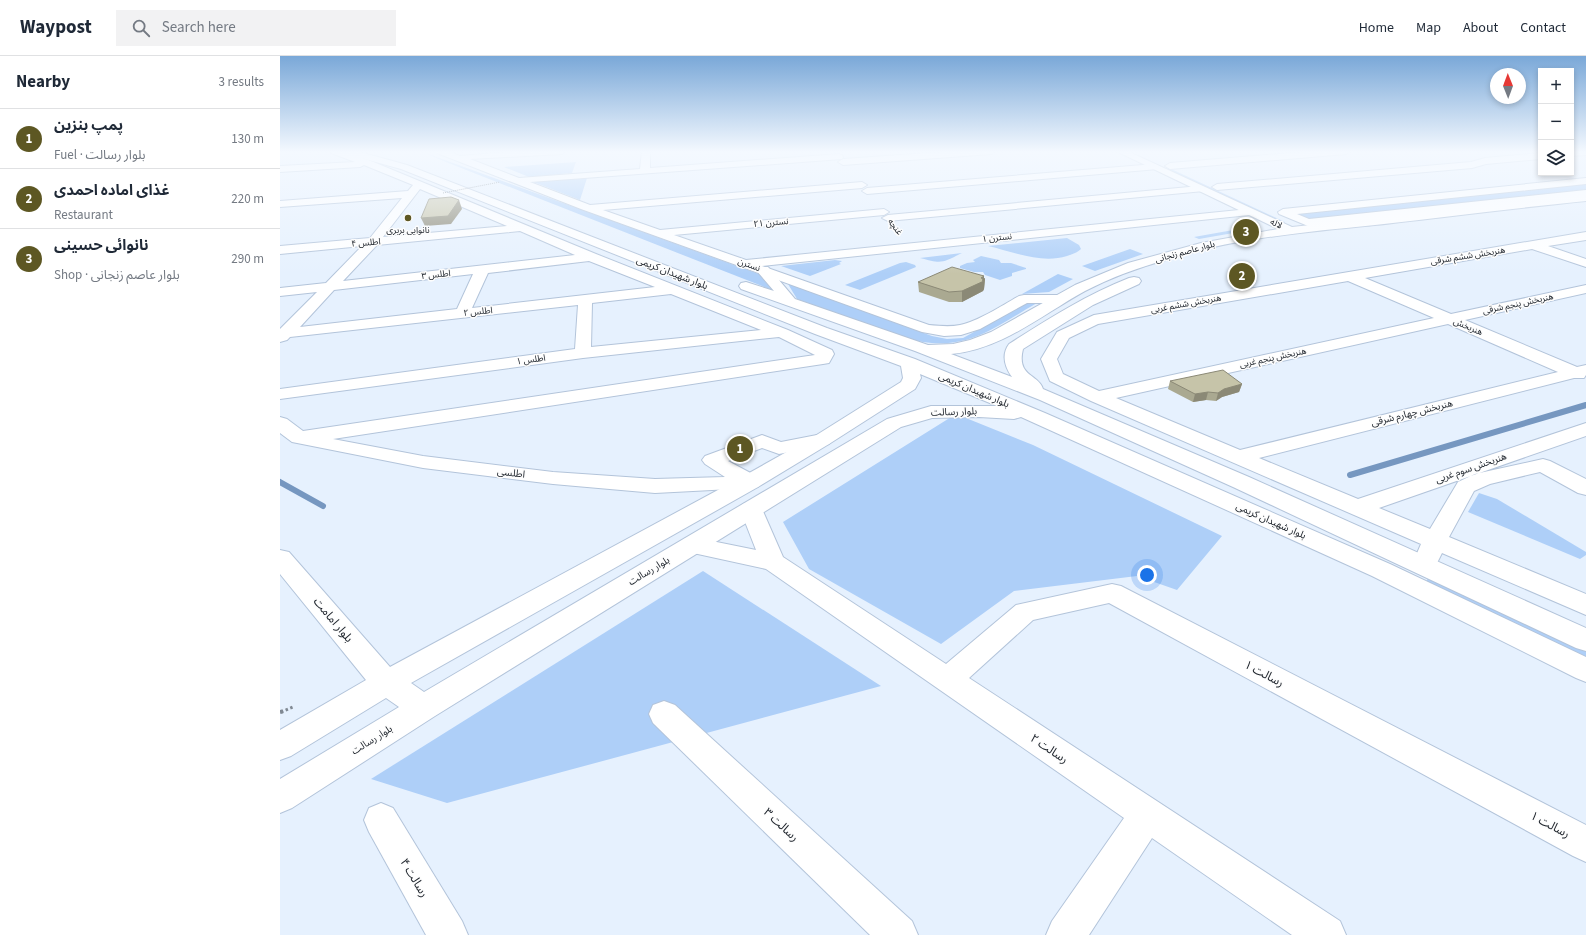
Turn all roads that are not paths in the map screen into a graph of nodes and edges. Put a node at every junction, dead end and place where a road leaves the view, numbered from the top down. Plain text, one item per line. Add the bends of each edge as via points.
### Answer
1 (374, 192) edge
2 (410, 192) edge
3 (427, 192) edge
4 (468, 192) edge
5 (497, 192) edge
6 (546, 192) edge
7 (786, 192) edge
8 (867, 192) edge
9 (1168, 192) edge
10 (1207, 192) edge
11 (1227, 192) edge
12 (1403, 192) edge
13 (1456, 192) edge
14 (1468, 192) edge
15 (1586, 193) edge
16 (1050, 194) dead end
17 (1414, 196) junction
18 (1586, 198) edge
19 (1062, 202) junction
20 (280, 204) edge
21 (401, 207) junction
22 (585, 207) junction
23 (1586, 207) edge
24 (386, 208) dead end
25 (1074, 210) dead end
26 (1276, 210) dead end
27 (1250, 212) junction
28 (886, 215) junction
29 (1087, 219) dead end
30 (524, 228) junction
31 (592, 228) dead end
32 (896, 228) dead end
33 (1100, 228) junction
34 (1289, 230) junction
35 (658, 233) junction
36 (1311, 233) junction
37 (1586, 236) edge
38 (373, 242) junction
39 (1533, 245) junction
40 (280, 250) edge
41 (1237, 252) dead end
42 (591, 257) junction
43 (1586, 262) edge
44 (745, 264) junction
45 (482, 270) junction
46 (763, 270) junction
47 (1349, 276) junction
48 (1143, 278) dead end
49 (732, 280) dead end
50 (329, 286) junction
51 (1586, 289) edge
52 (670, 290) junction
53 (280, 292) edge
54 (1060, 299) junction
55 (585, 300) junction
56 (791, 303) junction
57 (462, 314) junction
58 (1449, 319) junction
59 (821, 331) junction
60 (782, 333) junction
61 (283, 335) edge
62 (583, 353) junction
63 (915, 355) junction
64 (1582, 373) edge
65 (280, 394) edge
66 (1097, 397) junction
67 (1042, 406) junction
68 (280, 423) edge
69 (1586, 429) edge
70 (299, 438) junction
71 (822, 440) junction
72 (1238, 457) junction
73 (750, 482) junction
74 (1586, 488) edge
75 (1356, 508) junction
76 (751, 509) junction
77 (1435, 541) junction
78 (692, 545) junction
79 (280, 558) edge
80 (773, 562) junction
81 (1424, 565) junction
82 (1586, 605) edge
83 (1586, 640) edge
84 (1586, 670) edge
85 (946, 680) junction
86 (386, 683) junction
87 (424, 707) junction
88 (664, 714) dead end
89 (280, 746) edge
90 (280, 798) edge
91 (1147, 815) junction
92 (381, 820) dead end
93 (1586, 844) edge
94 (448, 935) edge
95 (898, 935) edge
96 (1066, 935) edge
97 (1326, 935) edge

1 - 20 street
2 - 21 street
3 - 30 street
4 - 59 street, بلوار شهیدان کریمی
5 - 31 street
6 - 22 street, نسترن
7 - 22 street
8 - 28 street, غنچه
9 - 19 street, نسترن ۲۱
10 - 27 street, لاله
11 - 36 street, لاله
12 - 17 street
13 - 17 street
14 - 15 street via 1283,212 1308,223
16 - 19 street
17 - 26 street
18 - 36 street
19 - 25 street
19 - 28 street, نسترن ۲۱
21 - 24 street
21 - 38 street
22 - 35 street, نسترن
23 - 36 street
27 - 33 street, نسترن ۱
27 - 34 street, لاله
28 - 32 street, غنچه
28 - 35 street, نسترن ۲۱ via 756,220
29 - 33 street
30 - 38 street, اطلس ۴
30 - 42 street
33 - 44 street, نسترن ۱ via 908,243
34 - 36 street, لاله
34 - 54 street, بلوار عاصم زنجانی via 1239,238 1147,262 1099,279
35 - 44 street, نسترن
36 - 41 street
37 - 39 street, هنربخش ششم شرقی
38 - 40 street, اطلس ۴
38 - 50 street
39 - 43 street
39 - 47 street, هنربخش ششم شرقی
42 - 45 street, اطلس ۳
42 - 52 street
44 - 46 street, نسترن
45 - 50 street, اطلس ۳
45 - 57 street
46 - 54 street, نسترن via 927,329 944,332 975,326 1024,299
46 - 56 street
47 - 58 street, هنربخش
47 - 66 street, هنربخش ششم غربی via 1094,320 1063,335 1049,359 1056,377
48 - 67 street via 1119,286 1078,306 1015,347 1012,355 1013,364 1031,386
49 - 56 street, بلوار شهیدان کریمی
50 - 53 street, اطلس ۳
50 - 61 street
51 - 58 street, هنربخش پنجم شرقی
52 - 55 street, اطلس ۲
52 - 60 street
54 - 63 street, بلوار عاصم زنجانی via 991,339 972,346
55 - 57 street, اطلس ۲
55 - 62 street
56 - 63 street, بلوار شهیدان کریمی
57 - 61 street, اطلس ۲
58 - 64 street, هنربخش
58 - 66 street, هنربخش پنجم غربی
59 - 60 street, اطلس ۱
59 - 63 street, بلوار شهیدان کریمی
60 - 62 street, اطلس ۱
60 - 70 street via 826,354 823,359
62 - 65 street, اطلس ۱
63 - 67 street, بلوار شهیدان کریمی
63 - 71 street via 909,385
64 - 72 street, هنربخش چهارم شرقی
66 - 72 street
67 - 76 street, بلوار رسالت via 1005,412 931,412 894,423
67 - 81 street, بلوار شهیدان کریمی via 1143,440
67 - 84 street, بلوار شهیدان کریمی
68 - 70 street, اطلسی
69 - 75 street, هنربخش سوم غربی
70 - 73 street, اطلسی via 423,462 553,478 655,486
71 - 73 street
71 - 73 street via 779,448 762,441 712,460
72 - 75 street
73 - 86 street
74 - 77 street via 1543,465 1483,479 1466,487
75 - 77 street
76 - 78 street, بلوار رسالت
76 - 80 street
77 - 81 street
77 - 82 street
78 - 80 street
78 - 87 street, بلوار رسالت
79 - 86 street, بلوار امامت
80 - 85 street, رسالت ۲
81 - 83 street, بلوار شهیدان کریمی
85 - 91 street, رسالت ۲
85 - 93 street, رسالت ۱ via 1025,612 1112,593
86 - 87 street, بلوار امامت
86 - 89 street
87 - 90 street, بلوار رسالت
88 - 95 street, رسالت ۳
91 - 96 street
91 - 97 street, رسالت ۲
92 - 94 street, رسالت ۴

